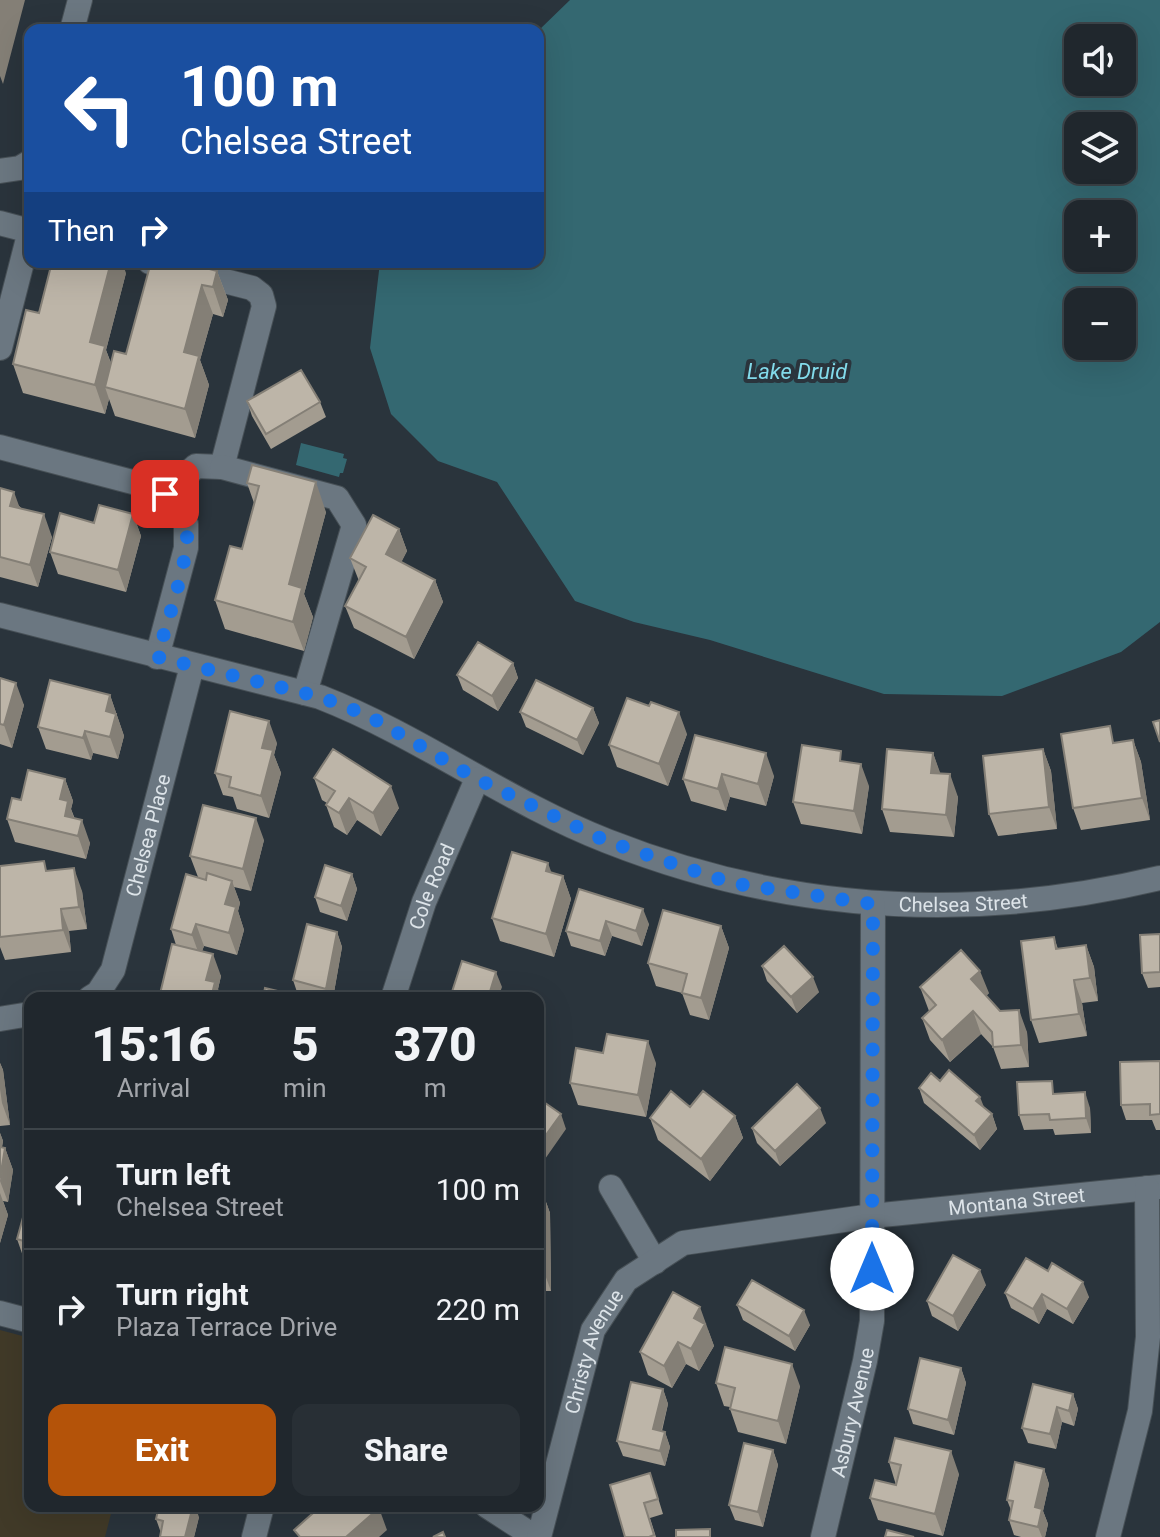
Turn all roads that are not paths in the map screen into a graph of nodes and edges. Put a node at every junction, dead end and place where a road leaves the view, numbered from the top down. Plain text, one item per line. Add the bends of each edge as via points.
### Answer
1 (80, 0) edge
2 (74, 24) edge
3 (24, 165) edge
4 (0, 171) edge
5 (0, 223) edge
6 (24, 229) edge
7 (24, 254) edge
8 (174, 268) edge
9 (0, 348) edge
10 (0, 447) edge
11 (222, 467) junction
12 (165, 494) junction
13 (0, 615) edge
14 (157, 657) junction
15 (192, 666) junction
16 (305, 693) junction
17 (477, 779) junction
18 (1160, 878) edge
19 (873, 904) junction
20 (99, 992) edge
21 (395, 992) edge
22 (24, 1015) edge
23 (0, 1019) edge
24 (611, 1187) dead end
25 (1154, 1188) edge
26 (872, 1216) junction
27 (655, 1262) junction
28 (0, 1313) edge
29 (24, 1319) edge
30 (544, 1511) edge
31 (260, 1512) edge
32 (497, 1512) edge
33 (544, 1512) edge
34 (254, 1537) edge
35 (537, 1537) edge
36 (823, 1537) edge
37 (1108, 1537) edge

1 - 2 street
3 - 4 street
5 - 6 street
7 - 9 street
8 - 11 street via 252,288 263,301
10 - 12 street
11 - 12 street via 196,466
11 - 16 street via 337,498 354,525
12 - 14 street via 186,524 186,548
13 - 14 street, Chelsea Street
14 - 15 street, Chelsea Street
15 - 16 street, Chelsea Street
15 - 20 street, Chelsea Place via 113,970
16 - 17 street, Chelsea Street via 367,715
17 - 19 street, Chelsea Street via 606,841 731,883
17 - 21 street, Cole Road via 424,902
18 - 19 street, Chelsea Street via 1043,900 968,906
19 - 26 street, Asbury Avenue
22 - 23 street
24 - 27 street
25 - 26 street, Montana Street
25 - 37 street via 1140,1411
26 - 27 street, Christy Avenue via 683,1243
26 - 36 street, Asbury Avenue via 872,1321
27 - 30 street, Christy Avenue via 626,1280 593,1330
28 - 29 street
31 - 34 street
32 - 35 street
33 - 35 street, Christy Avenue

